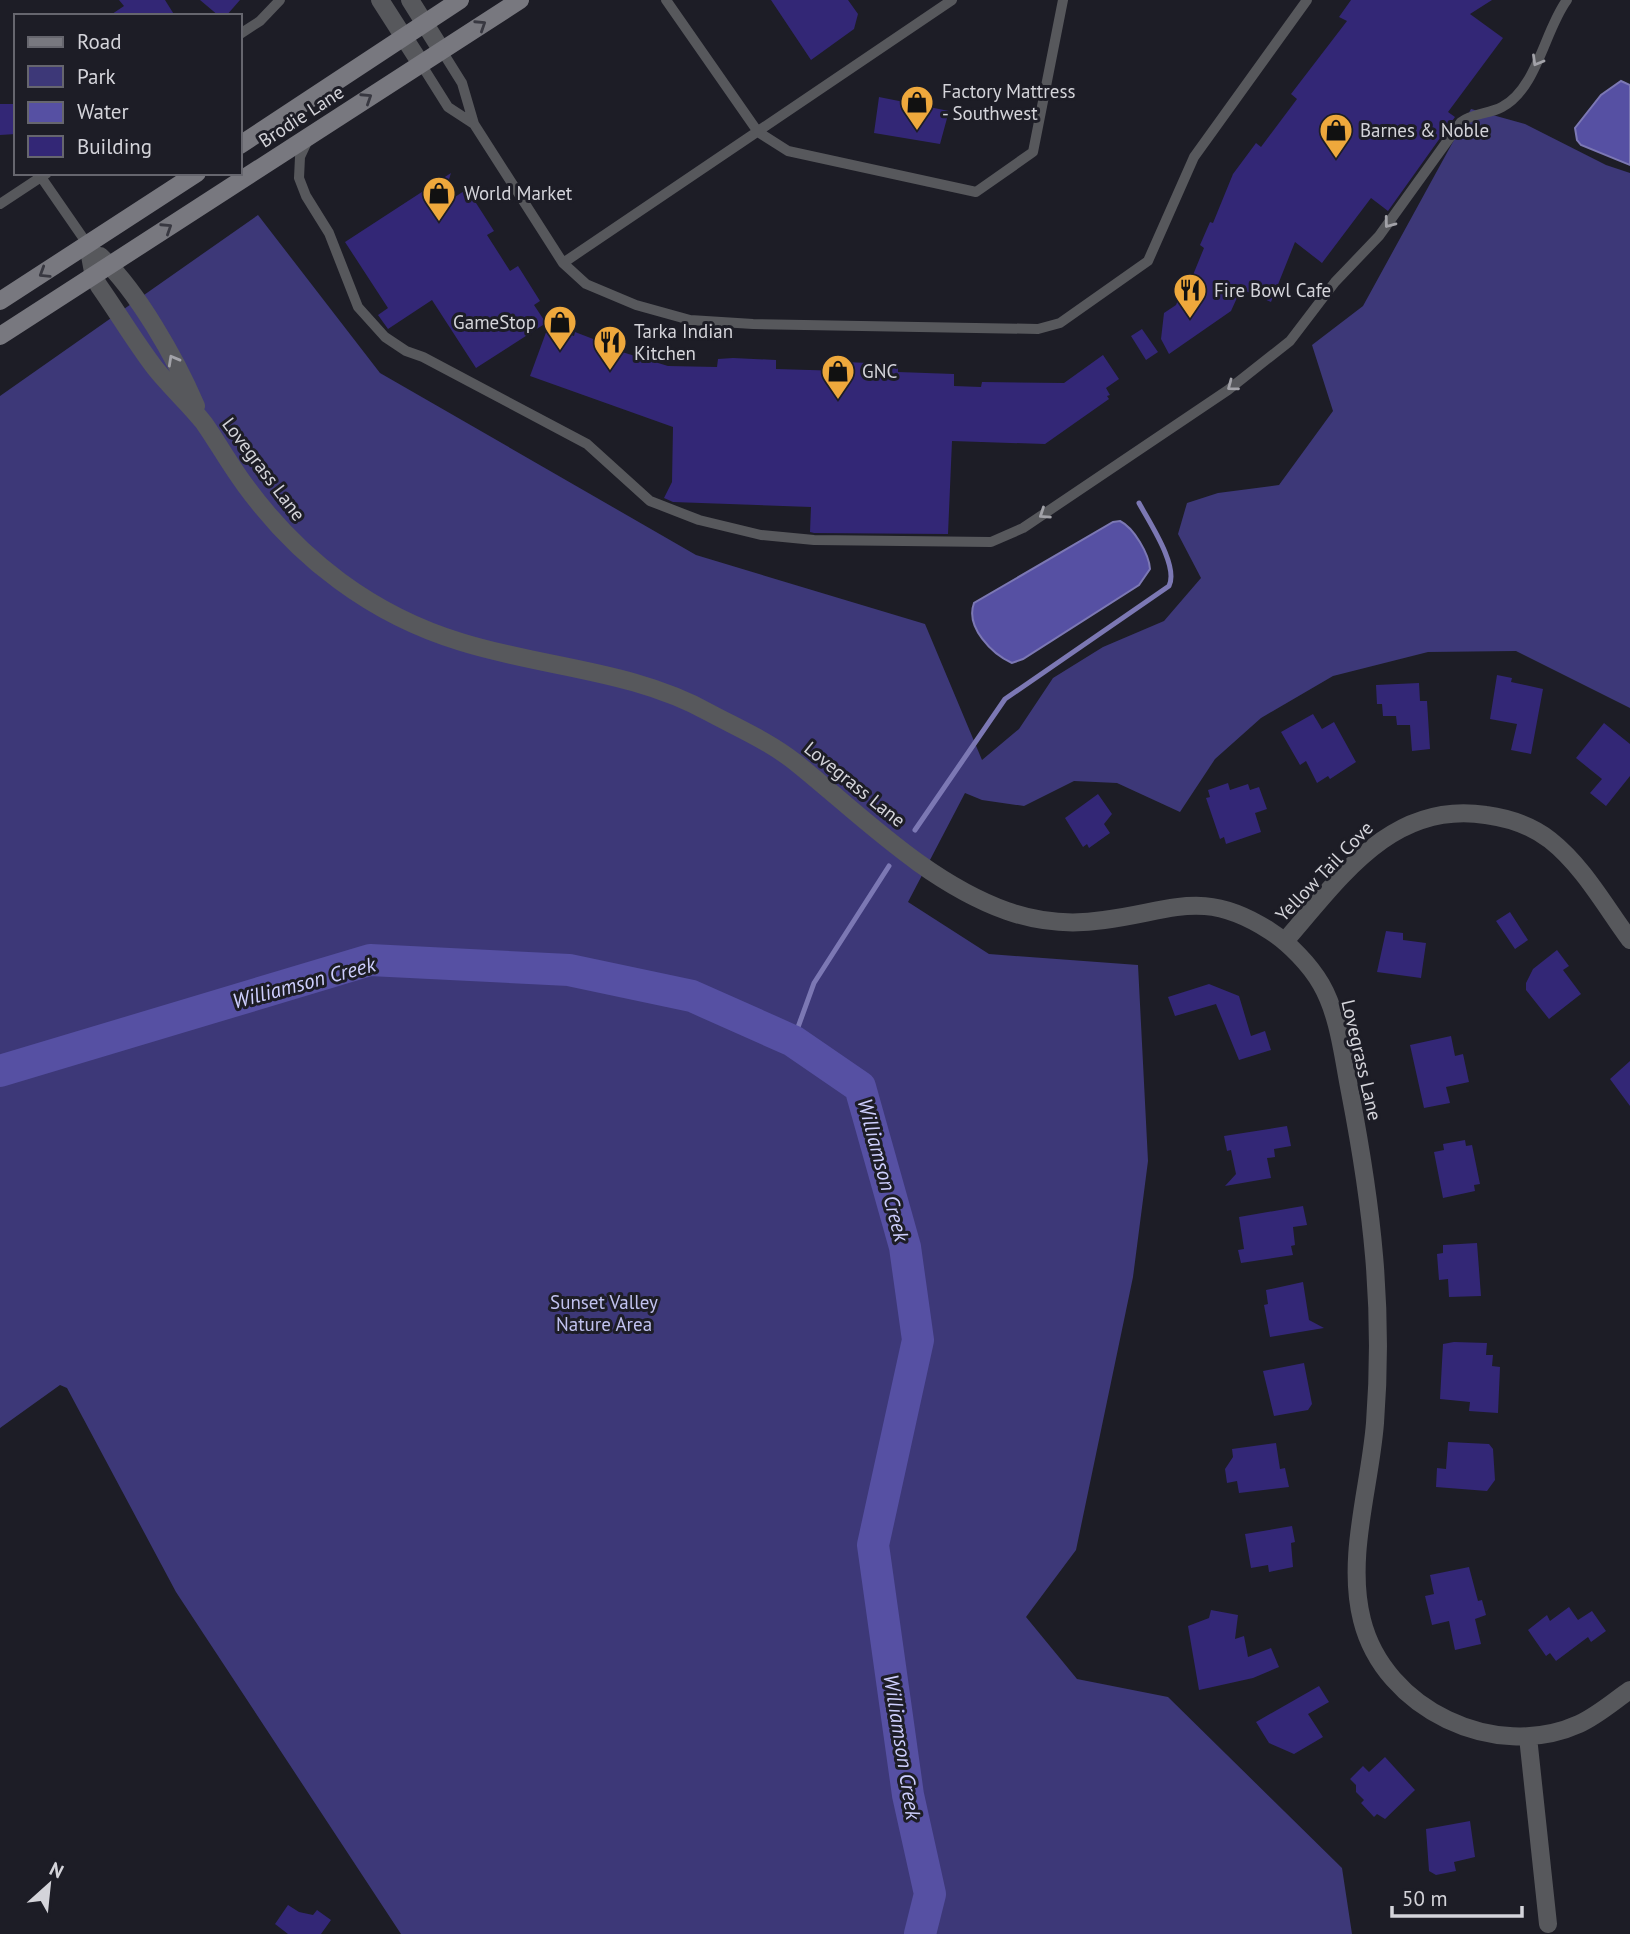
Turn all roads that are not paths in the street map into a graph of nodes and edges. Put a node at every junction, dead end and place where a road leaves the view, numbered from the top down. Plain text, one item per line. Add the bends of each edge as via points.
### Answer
1 (280, 0) edge
2 (380, 0) edge
3 (410, 0) edge
4 (460, 0) edge
5 (520, 0) edge
6 (666, 0) edge
7 (951, 0) edge
8 (1063, 0) edge
9 (1307, 0) edge
10 (1567, 0) edge
11 (425, 24) junction
12 (242, 33) edge
13 (404, 37) junction
14 (442, 51) junction
15 (421, 64) junction
16 (474, 124) junction
17 (758, 132) junction
18 (313, 133) junction
19 (242, 144) edge
20 (44, 175) edge
21 (194, 175) edge
22 (0, 204) edge
23 (88, 245) junction
24 (563, 263) junction
25 (110, 266) junction
26 (93, 277) junction
27 (0, 301) edge
28 (0, 336) edge
29 (202, 422) junction
30 (1285, 940) junction
31 (1630, 940) edge
32 (1630, 1690) edge
33 (1528, 1737) junction
34 (1548, 1924) dead end

1 - 12 lane
2 - 13 street
3 - 11 street
4 - 11 main road, Brodie Lane
14 -> 5 main road, Brodie Lane
6 - 17 lane
7 - 17 lane
8 - 17 lane via 1033,152 976,192 788,151
9 - 24 lane via 1194,157 1148,261 1050,327 690,320 586,284
10 -> 18 lane via 1517,94 1503,107 1461,122 1379,236 1335,282 1290,341 1228,390 1023,528 991,542 761,535 681,515 650,501 587,444 384,337 358,307 329,233 299,178 300,157
11 - 13 main road, Brodie Lane
11 - 14 street
13 - 15 street
13 - 19 main road, Brodie Lane
14 - 15 main road, Brodie Lane
14 - 16 lane via 462,83
15 - 16 lane via 448,107
18 -> 15 main road, Brodie Lane
16 - 24 lane
17 - 24 lane
25 -> 18 main road, Brodie Lane
20 - 22 lane
20 - 23 lane
21 - 23 main road
23 - 25 street, Lovegrass Lane
23 - 26 street, Lovegrass Lane
23 -> 27 main road
25 - 26 main road, Brodie Lane
29 -> 25 street, Lovegrass Lane via 171,355
26 - 28 main road, Brodie Lane
26 - 29 street, Lovegrass Lane via 154,366
29 - 30 street, Lovegrass Lane via 246,487 292,542 356,594 393,615 460,642 634,681 680,696 794,761 916,860 974,898 1052,922 1105,920 1161,907 1209,906 1246,918
30 - 31 street, Yellow Tail Cove via 1354,864 1393,830 1419,819 1474,813 1512,821 1549,839 1572,861
30 - 33 street, Lovegrass Lane via 1321,984 1339,1035 1373,1222 1378,1347 1375,1426 1356,1583 1363,1625 1396,1685 1422,1707 1496,1737
32 - 33 street, Lovegrass Lane via 1579,1724
33 - 34 street

